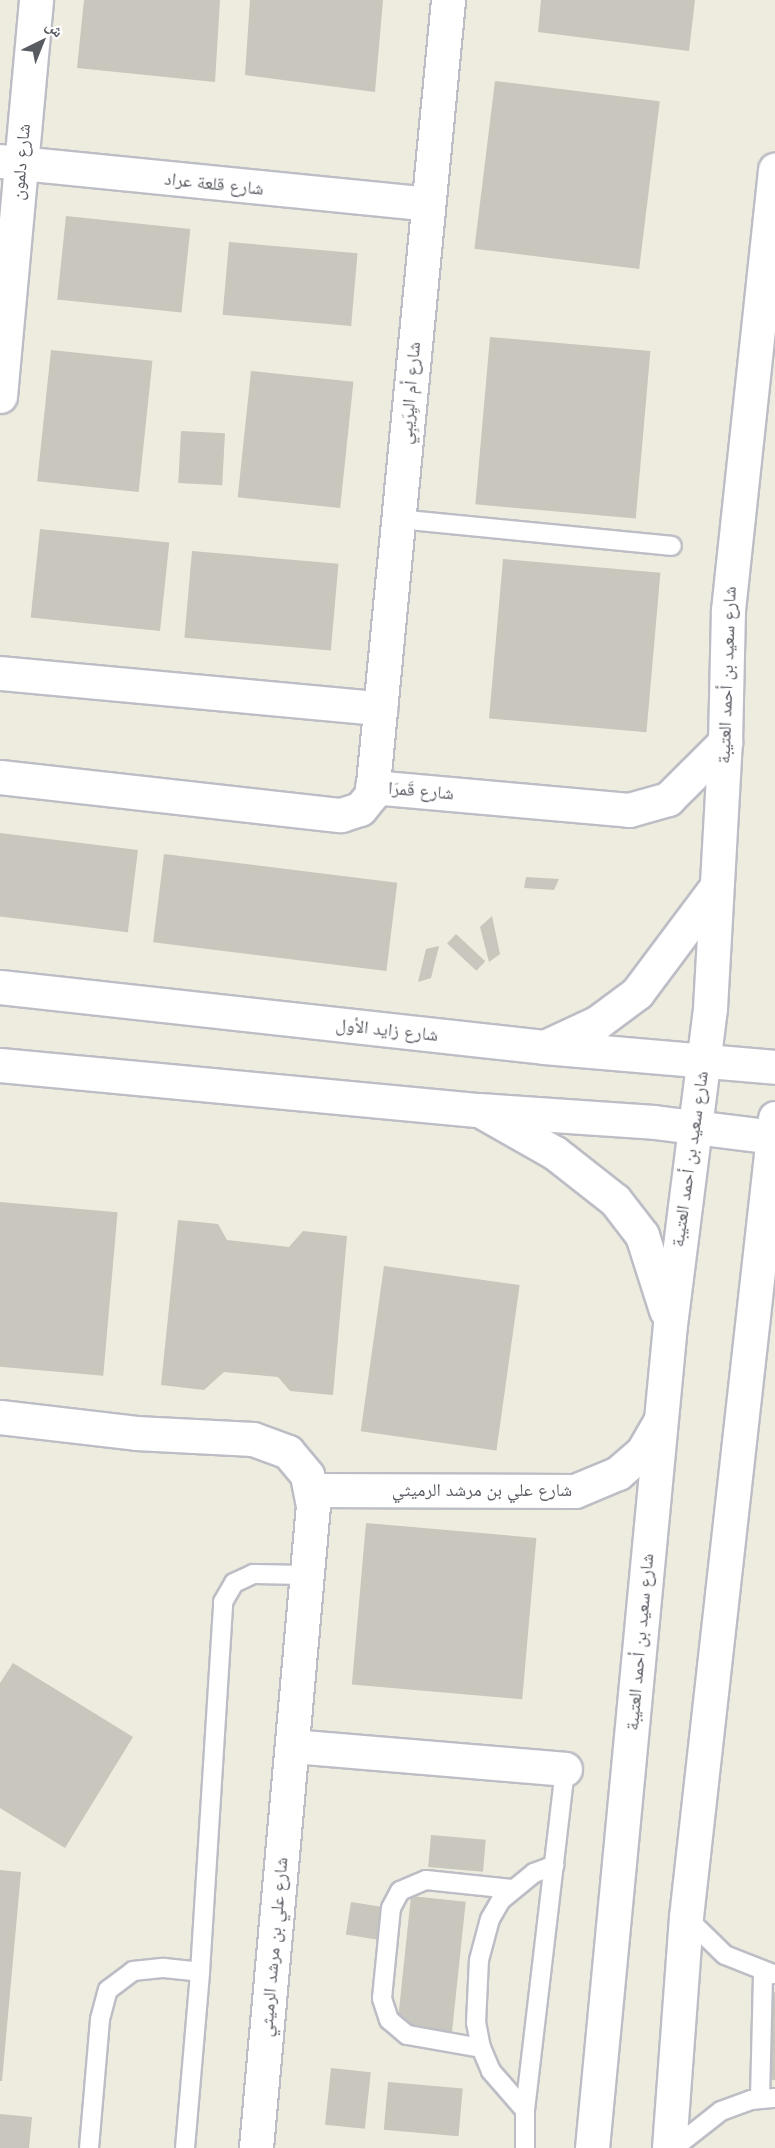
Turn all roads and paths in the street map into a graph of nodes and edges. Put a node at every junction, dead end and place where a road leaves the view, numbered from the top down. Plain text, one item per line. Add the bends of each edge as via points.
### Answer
1 (36, 0) edge
2 (448, 0) edge
3 (11, 162) edge
4 (775, 169) edge
5 (428, 204) junction
6 (3, 324) edge
7 (0, 396) edge
8 (398, 519) junction
9 (672, 546) dead end
10 (0, 674) edge
11 (380, 708) junction
12 (725, 742) junction
13 (0, 777) edge
14 (372, 787) junction
15 (714, 890) junction
16 (0, 987) edge
17 (544, 1047) junction
18 (703, 1060) junction
19 (0, 1065) edge
20 (775, 1067) edge
21 (480, 1110) junction
22 (693, 1126) junction
23 (774, 1131) edge
24 (775, 1265) edge
25 (754, 1297) junction
26 (670, 1325) junction
27 (0, 1417) edge
28 (660, 1422) junction
29 (311, 1490) junction
30 (306, 1575) junction
31 (292, 1746) junction
32 (565, 1769) joint
33 (555, 1865) junction
34 (512, 1889) junction
35 (686, 1917) junction
36 (200, 1972) junction
37 (769, 1973) edge
38 (482, 2048) junction
39 (767, 2098) edge
40 (525, 2110) junction
41 (89, 2148) edge
42 (184, 2148) edge
43 (256, 2148) edge
44 (525, 2148) edge
45 (592, 2148) edge
46 (669, 2148) edge
47 (674, 2148) edge

1 - 3 main road, شارع دلمون
2 - 5 main road, شارع أم اليِرَيبِي
3 - 5 main road, شارع قلعة عراد
3 - 6 main road, شارع دلمون
4 - 12 main road, شارع سعيد بن أحمد العتيبة via 728,610
5 - 8 main road, شارع أم اليِرَيبِي
6 - 7 main road, شارع دلمون
8 - 9 lane
8 - 11 main road, شارع أم اليِرَيبِي
10 - 11 main road
11 - 14 main road, شارع أم اليِرَيبِي
12 - 14 main road, شارع قَمرَا via 668,799 629,810
12 - 15 main road, شارع سعيد بن أحمد العتيبة
13 - 14 main road, شارع قَمرَا via 341,815 360,809 372,794
15 - 17 main road via 637,993 577,1034
15 - 18 main road, شارع سعيد بن أحمد العتيبة via 712,982
16 - 17 main road, شارع زايد الأول
17 - 18 main road, شارع زايد الأول
18 - 20 main road, شارع زايد الأول
18 - 22 main road, شارع سعيد بن أحمد العتيبة
19 - 21 main road
21 - 22 main road
21 - 26 main road via 555,1153 615,1200 642,1236
22 - 23 main road
22 - 26 main road, شارع سعيد بن أحمد العتيبة
23 - 25 main road
24 - 25 main road
25 - 35 main road
26 - 28 main road, شارع سعيد بن أحمد العتيبة
27 - 29 main road, شارع علي بن مرشد الرميثي via 136,1432 253,1439 288,1452 299,1463
28 - 29 main road, شارع علي بن مرشد الرميثي via 643,1450 618,1473 575,1491
28 - 45 main road, شارع سعيد بن أحمد العتيبة
29 - 30 main road, شارع علي بن مرشد الرميثي
30 - 31 main road, شارع علي بن مرشد الرميثي
30 - 36 lane via 253,1574 234,1583 223,1602
31 - 32 main road
31 - 43 main road, شارع علي بن مرشد الرميثي
32 - 33 lane
33 - 34 lane via 534,1873
33 - 40 lane
34 - 38 lane via 490,1919 483,1939 476,2023
34 - 38 lane via 426,1880 400,1891 391,1908 382,1998 389,2020 407,2035
35 - 37 lane via 718,1950
35 - 46 main road
36 - 41 lane via 164,1968 133,1971 108,1990 100,2019
36 - 42 lane
37 - 39 lane
38 - 40 lane via 491,2071
39 - 47 lane via 721,2111
40 - 44 lane

